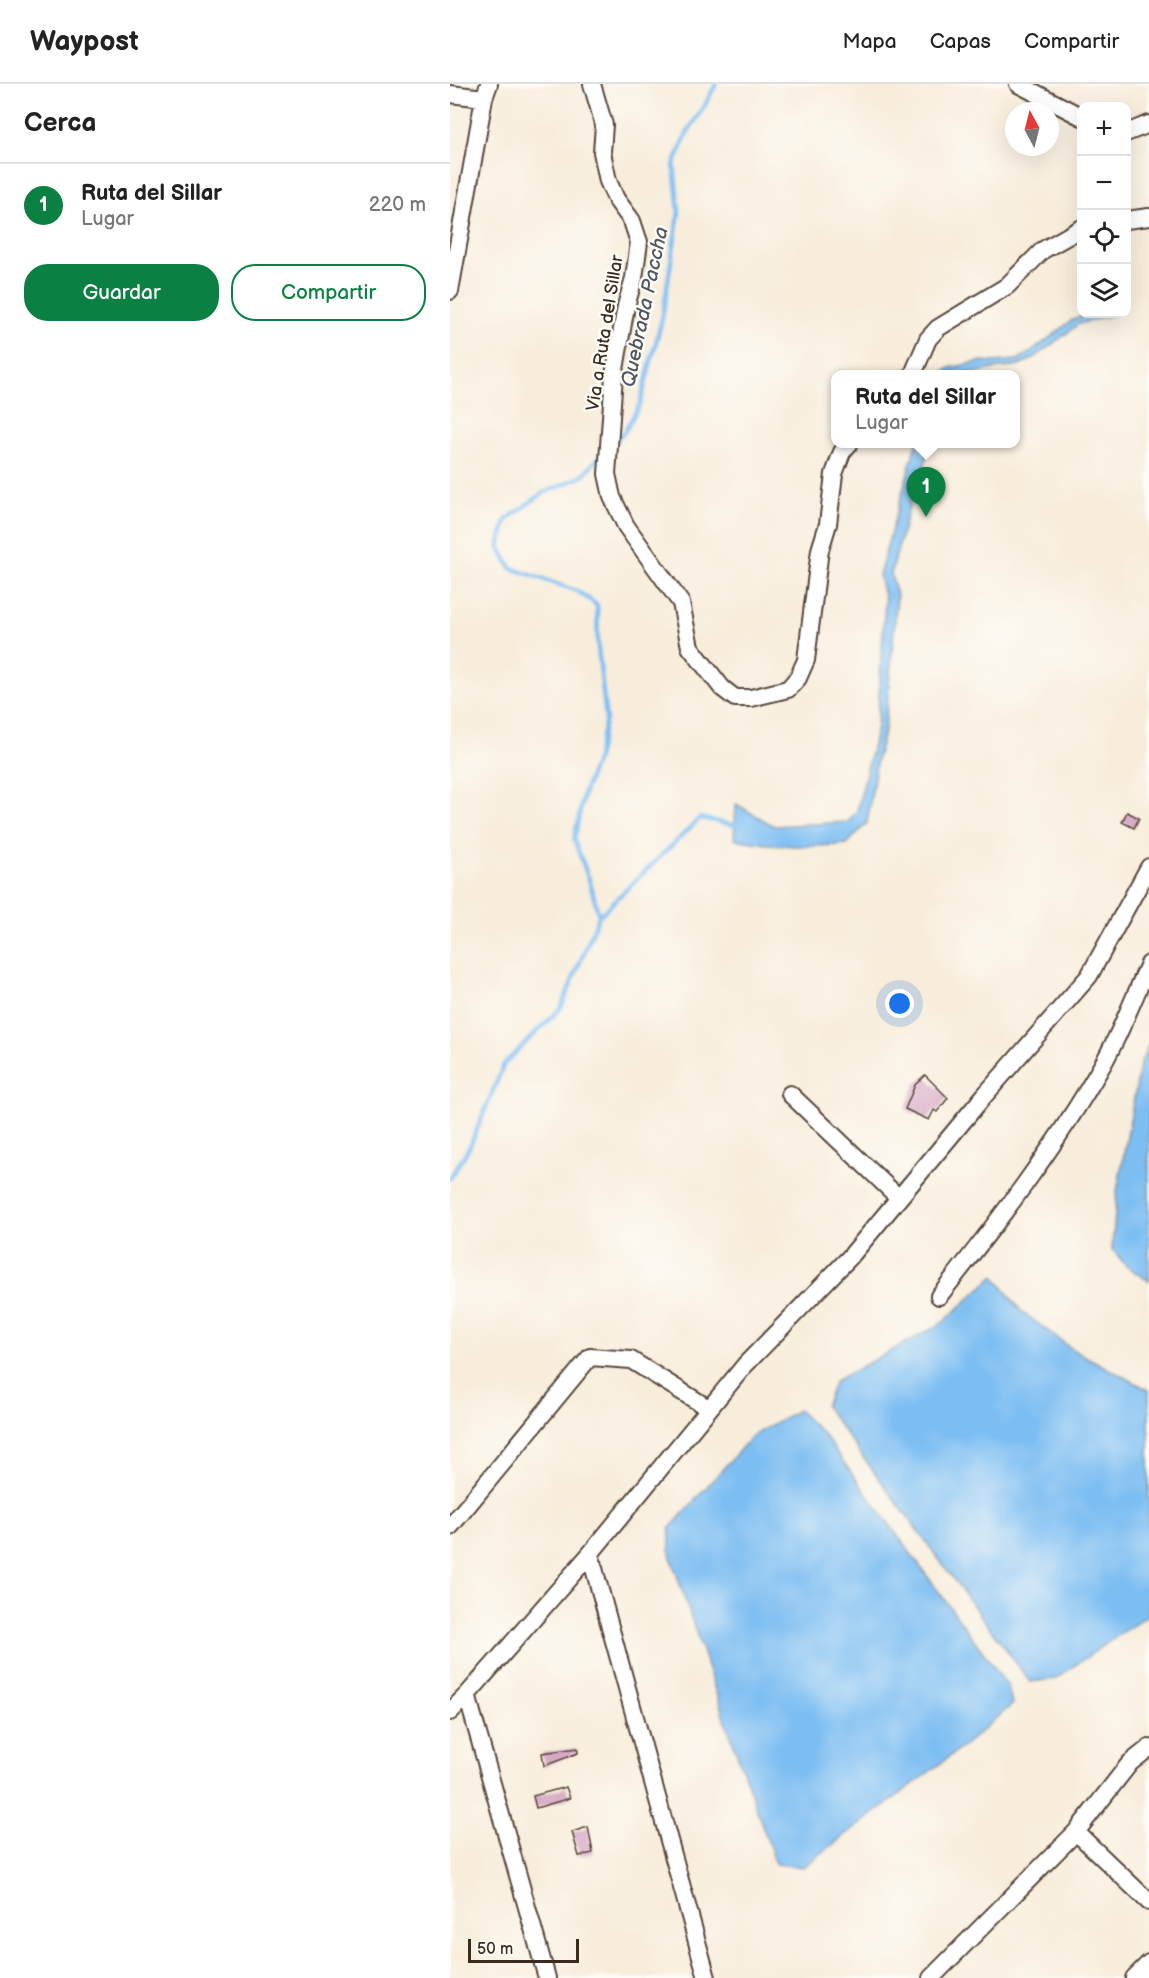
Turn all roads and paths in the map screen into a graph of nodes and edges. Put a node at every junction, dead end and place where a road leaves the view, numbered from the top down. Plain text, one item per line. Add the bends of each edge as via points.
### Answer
1 (592, 84) edge
2 (1018, 84) edge
3 (486, 91) edge
4 (450, 94) edge
5 (1077, 114) edge
6 (1149, 124) edge
7 (1131, 131) edge
8 (1149, 217) edge
9 (1131, 219) edge
10 (1077, 231) edge
11 (450, 291) edge
12 (915, 370) edge
13 (846, 448) edge
14 (1149, 867) edge
15 (1149, 964) edge
16 (790, 1094) dead end
17 (898, 1197) junction
18 (939, 1296) dead end
19 (708, 1408) junction
20 (450, 1527) edge
21 (590, 1554) junction
22 (467, 1695) junction
23 (450, 1712) edge
24 (1149, 1748) edge
25 (1076, 1832) junction
26 (1149, 1902) edge
27 (1149, 1963) edge
28 (547, 1978) edge
29 (707, 1978) edge
30 (931, 1978) edge
31 (1134, 1978) edge

1 - 13 street, Via a Ruta del Sillar via 604,126 602,152 608,181 632,221 639,242 614,375 607,474 612,496 626,526 681,603 690,648 735,698 788,689 806,660 834,474
2 - 5 street
3 - 4 street
3 - 11 street
6 - 7 street
8 - 9 street
10 - 12 street via 1043,250 1007,286 938,328 928,339
14 - 17 street via 1089,976
15 - 18 street via 1103,1063 992,1229
16 - 17 street
17 - 19 street via 850,1257
19 - 20 street via 631,1360 590,1357
19 - 21 street
21 - 22 street
21 - 29 street
22 - 23 street
22 - 28 street
24 - 25 street via 1130,1763
25 - 26 street
25 - 30 street
27 - 31 street

